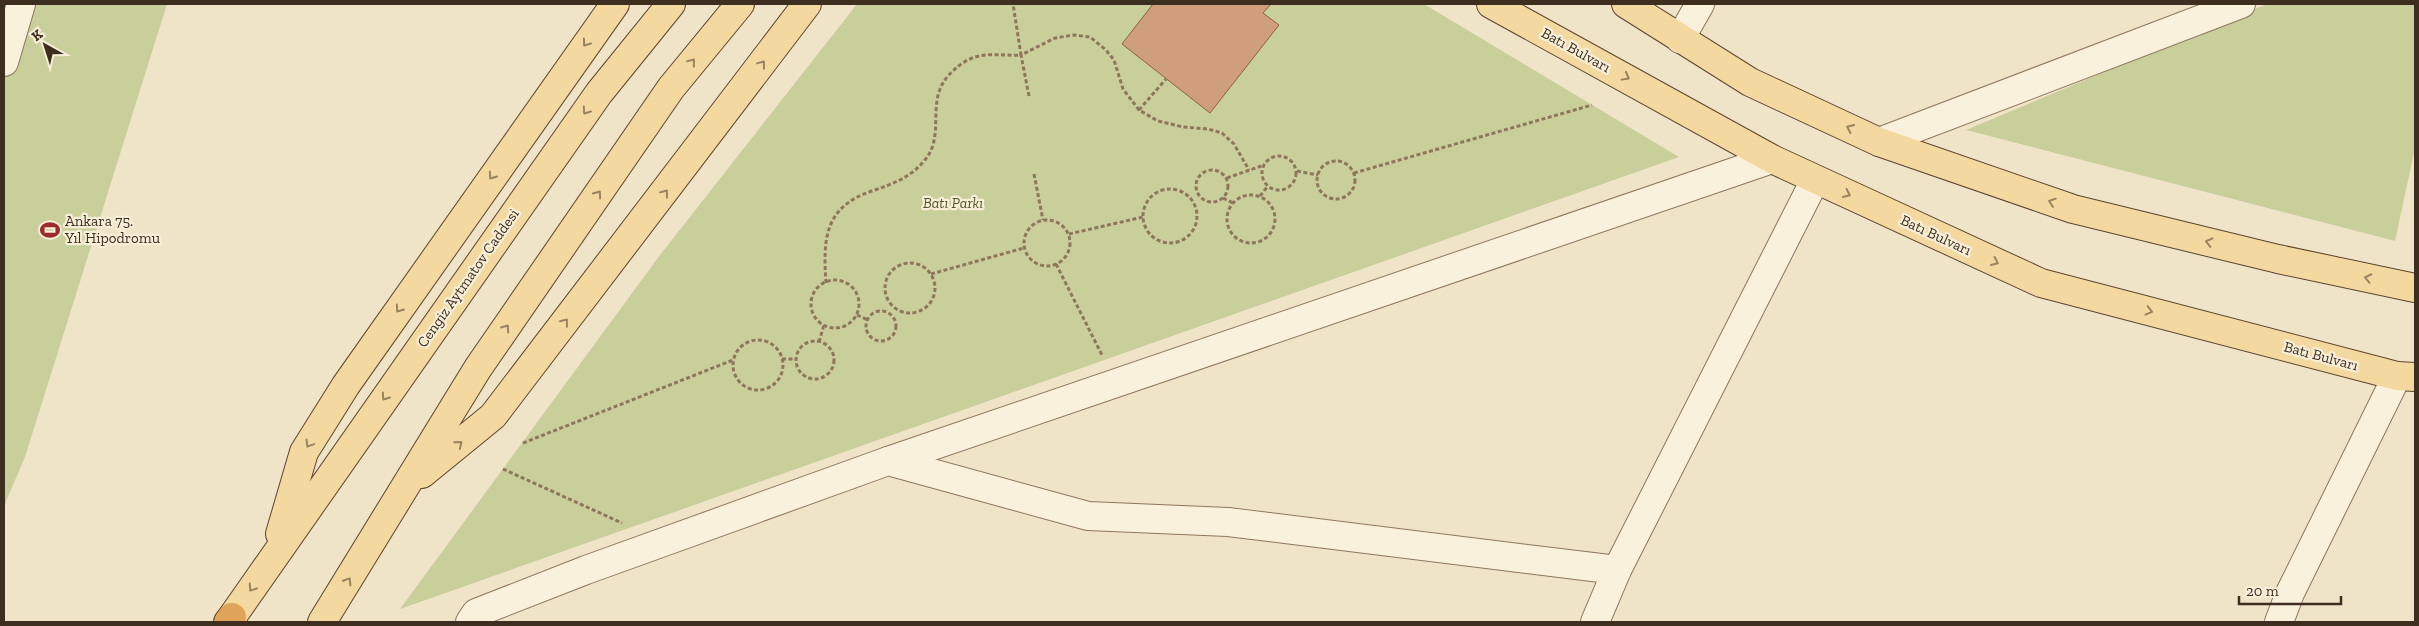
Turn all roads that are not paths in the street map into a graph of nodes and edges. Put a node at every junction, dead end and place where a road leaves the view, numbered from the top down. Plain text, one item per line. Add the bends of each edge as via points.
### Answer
1 (21, 4) edge
2 (615, 4) edge
3 (671, 4) edge
4 (740, 4) edge
5 (807, 4) edge
6 (1491, 4) edge
7 (1626, 4) edge
8 (1700, 4) edge
9 (2241, 4) edge
10 (1680, 39) junction
11 (4, 62) edge
12 (1879, 142) junction
13 (1772, 159) junction
14 (1815, 180) junction
15 (2415, 288) edge
16 (2406, 376) edge
17 (888, 461) junction
18 (408, 486) junction
19 (272, 557) junction
20 (1617, 570) junction
21 (230, 621) edge
22 (322, 622) edge
23 (470, 622) edge
24 (1595, 622) edge
25 (2279, 622) edge

1 - 11 street
2 -> 19 main road, Cengiz Aytmatov Caddesi via 346,384 304,452
3 -> 19 main road, Cengiz Aytmatov Caddesi via 599,93
18 -> 4 main road via 478,368 670,88
18 -> 5 main road via 493,416
6 -> 13 main road, Batı Bulvarı
7 - 10 main road
8 - 10 street
9 - 12 street
12 -> 10 main road via 1750,82
15 -> 12 main road via 2073,210
13 - 14 main road, Batı Bulvarı
13 - 17 street
14 -> 16 main road, Batı Bulvarı via 2041,283
14 - 20 street
16 - 25 street via 2290,592
17 - 20 street via 1088,516 1228,522
17 - 23 street via 586,570 476,613
22 -> 18 main road
19 -> 21 main road, Cengiz Aytmatov Caddesi
20 - 24 street

